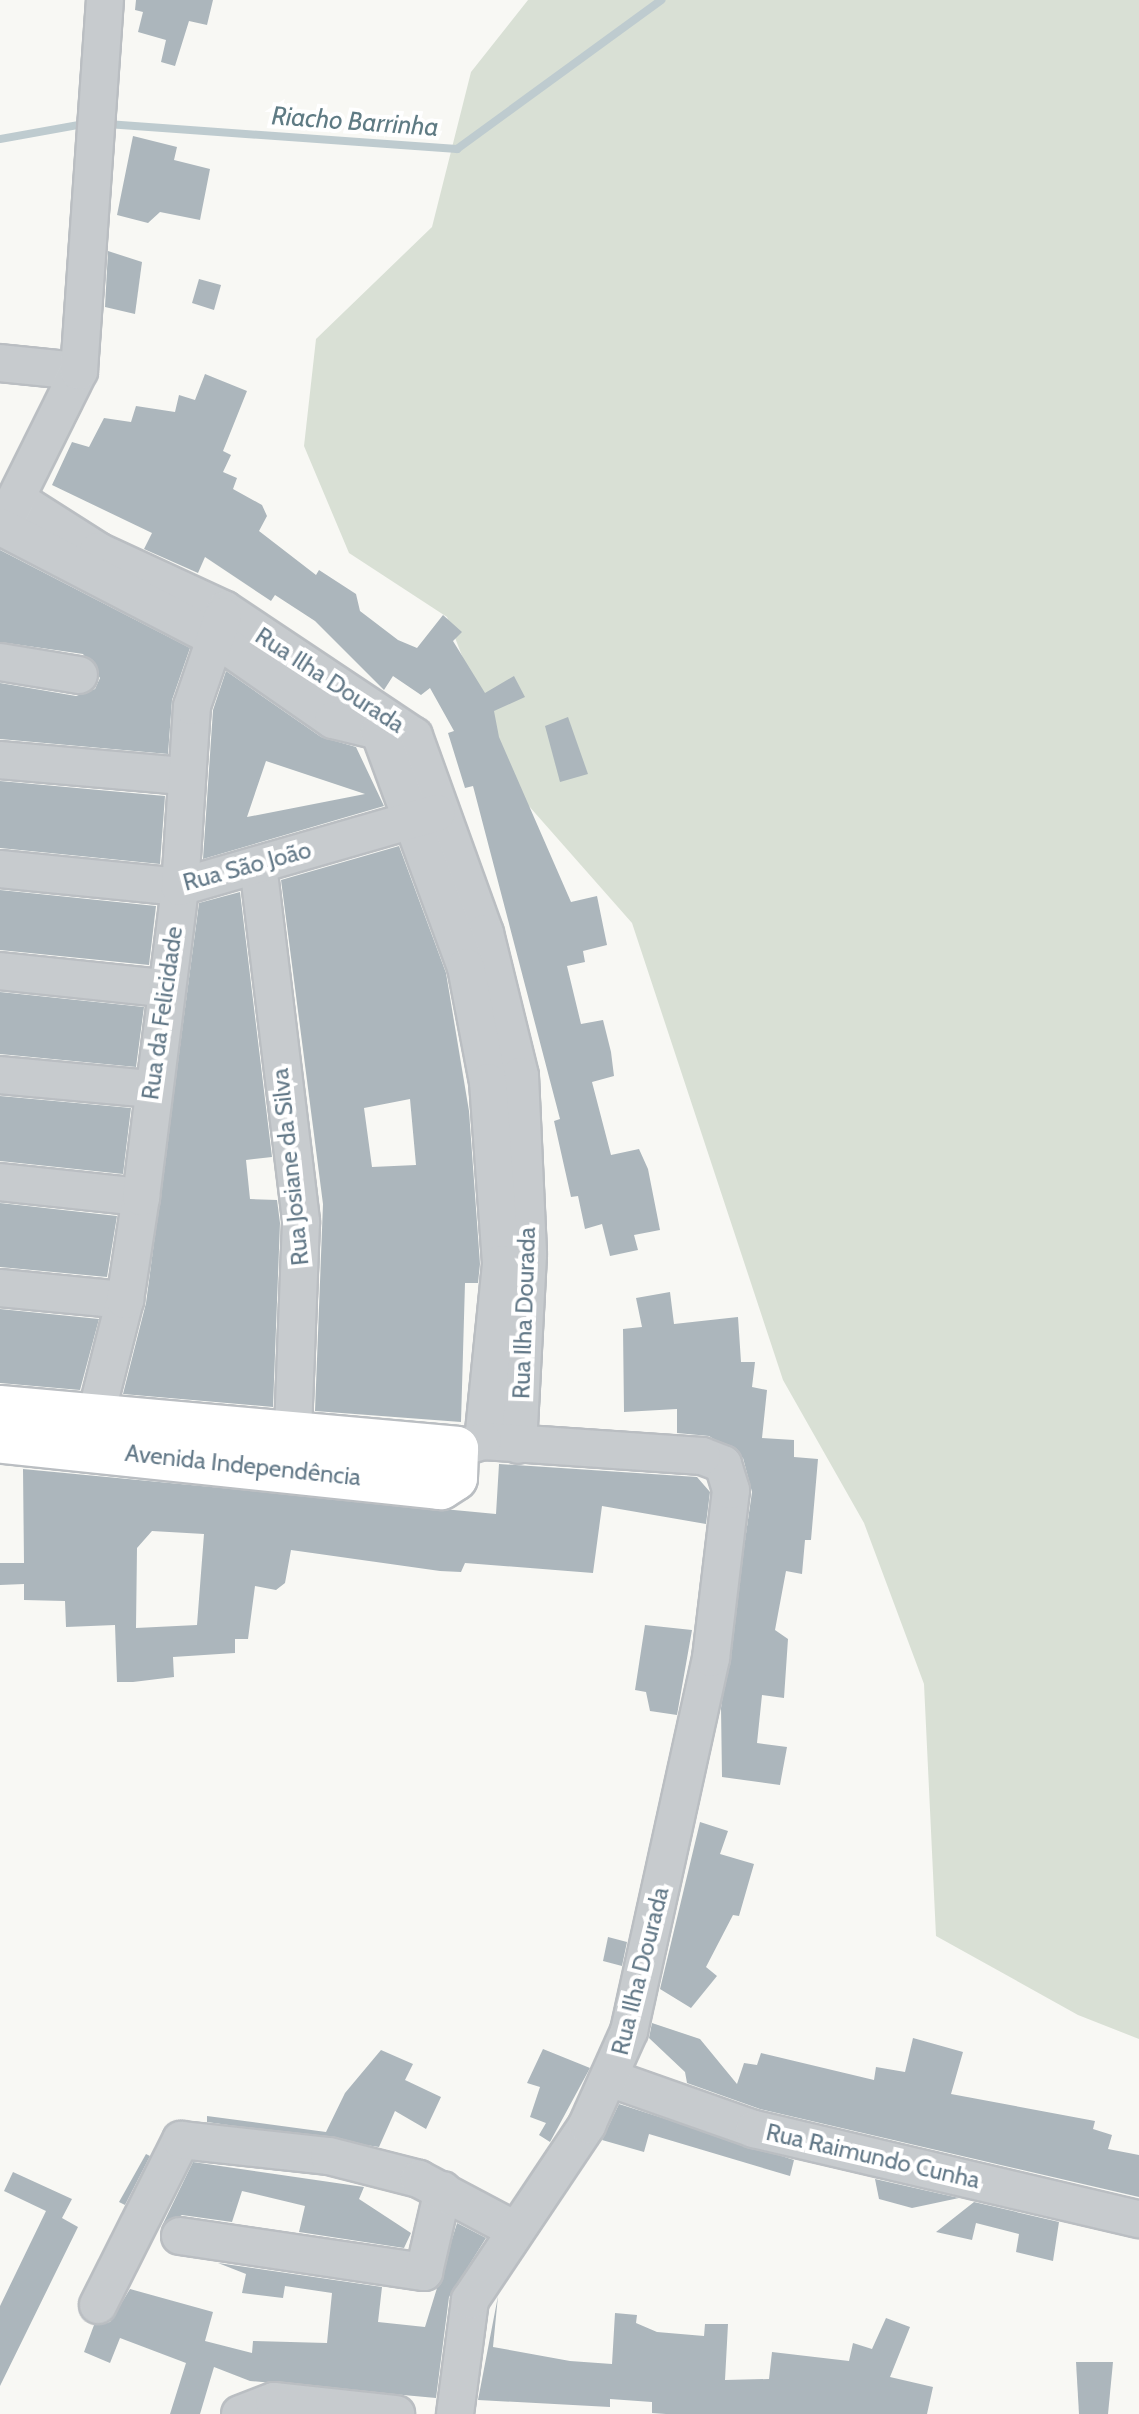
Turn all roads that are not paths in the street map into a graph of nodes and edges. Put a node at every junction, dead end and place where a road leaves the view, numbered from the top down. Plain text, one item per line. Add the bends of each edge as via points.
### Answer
1 (105, 0) edge
2 (0, 363) edge
3 (79, 371) junction
4 (6, 518) edge
5 (220, 624) junction
6 (0, 662) edge
7 (79, 675) dead end
8 (0, 760) edge
9 (182, 776) junction
10 (429, 815) junction
11 (258, 865) junction
12 (0, 869) edge
13 (180, 887) junction
14 (0, 971) edge
15 (163, 988) junction
16 (0, 1075) edge
17 (150, 1089) junction
18 (0, 1182) edge
19 (141, 1197) junction
20 (0, 1288) edge
21 (125, 1300) junction
22 (512, 1350) junction
23 (0, 1408) edge
24 (90, 1433) junction
25 (0, 1441) edge
26 (469, 1445) junction
27 (518, 1445) junction
28 (293, 1453) junction
29 (612, 2079) junction
30 (443, 2190) junction
31 (1139, 2219) edge
32 (513, 2229) junction
33 (180, 2236) dead end
34 (98, 2305) dead end
35 (265, 2408) edge
36 (396, 2414) edge
37 (455, 2414) edge

1 - 3 street, Rua Ilha Dourada
2 - 3 street
3 - 4 street, Rua Ilha Dourada
4 - 5 street, Rua Ilha Dourada
5 - 9 street, Rua da Felicidade via 192,706
5 - 10 street, Rua Ilha Dourada via 344,709 414,736
6 - 7 street
8 - 9 street
9 - 13 street, Rua da Felicidade
10 - 11 street, Rua São João
10 - 22 street, Rua Ilha Dourada via 485,933 504,1079 501,1264
11 - 13 street, Rua São João
11 - 28 street, Rua Josiane da Silva via 301,1222
12 - 13 street, Rua São João
13 - 15 street, Rua da Felicidade
14 - 15 street
15 - 17 street, Rua da Felicidade
16 - 17 street
17 - 19 street, Rua da Felicidade
18 - 19 street
19 - 21 street, Rua da Felicidade
20 - 21 street
21 - 24 street, Rua da Felicidade
22 - 26 street, Rua Ilha Dourada
22 - 27 street, Rua Ilha Dourada
23 - 24 main road, Avenida Independência
24 - 25 main road, Avenida Independência
24 - 28 main road, Avenida Independência
26 - 27 street
26 - 28 main road, Avenida Independência via 455,1478 441,1487
27 - 29 street, Rua Ilha Dourada via 702,1456 723,1464 731,1490 711,1658
29 - 31 street, Rua Raimundo Cunha via 754,2129
29 - 32 street, Rua Ilha Dourada
30 - 32 street
30 - 33 street via 424,2272
30 - 34 street via 329,2156 181,2140
32 - 37 street, Rua Ilha Dourada via 470,2300
35 - 36 street

